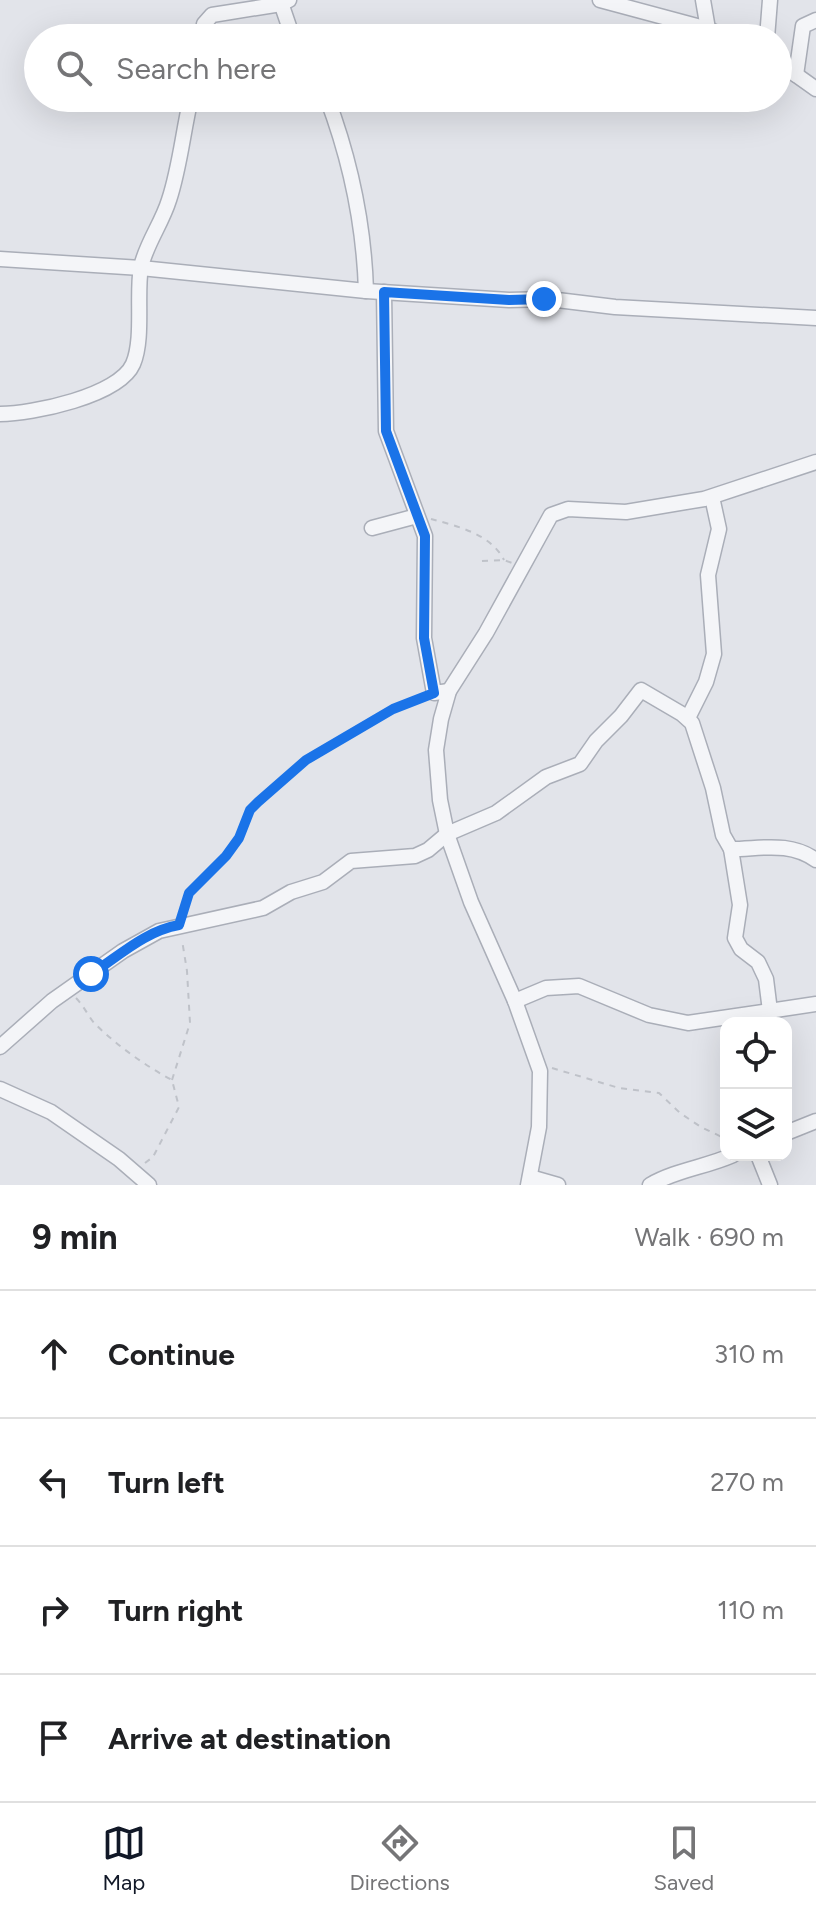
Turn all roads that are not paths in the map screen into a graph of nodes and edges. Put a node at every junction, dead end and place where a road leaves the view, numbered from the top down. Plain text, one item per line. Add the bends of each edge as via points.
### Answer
1 (600, 0) edge
2 (703, 0) edge
3 (770, 0) edge
4 (283, 1) edge
5 (816, 20) edge
6 (204, 24) edge
7 (289, 24) edge
8 (689, 24) edge
9 (707, 24) edge
10 (768, 24) edge
11 (792, 72) edge
12 (796, 75) junction
13 (816, 89) edge
14 (188, 112) edge
15 (331, 112) edge
16 (0, 259) edge
17 (141, 268) junction
18 (366, 291) junction
19 (384, 292) junction
20 (816, 318) edge
21 (0, 414) edge
22 (816, 462) edge
23 (712, 497) junction
24 (417, 516) junction
25 (372, 528) dead end
26 (441, 692) junction
27 (688, 718) junction
28 (447, 834) junction
29 (731, 849) junction
30 (816, 860) edge
31 (515, 1001) junction
32 (816, 1004) edge
33 (769, 1017) edge
34 (720, 1021) edge
35 (0, 1047) edge
36 (0, 1089) edge
37 (816, 1121) edge
38 (792, 1131) edge
39 (720, 1161) edge
40 (760, 1161) edge
41 (529, 1181) edge
42 (149, 1185) edge
43 (558, 1185) edge
44 (650, 1185) edge
45 (770, 1185) edge

1 - 8 street
2 - 9 street
3 - 10 street
4 - 6 street via 212,15
4 - 7 street
5 - 12 street via 803,26
11 - 12 street
12 - 13 street
14 - 17 street via 169,202
15 - 18 street via 350,173
16 - 17 street
17 - 18 street
17 - 21 street via 136,354 127,373 92,395 35,411
18 - 19 street
19 - 20 street
19 - 24 street via 386,431
22 - 23 street
23 - 26 street via 626,512 568,509 551,515 486,633
23 - 27 street via 719,529 708,575 714,654
24 - 25 street
24 - 26 street via 426,545 424,638
26 - 28 street via 436,750
27 - 28 street via 640,690 580,764 546,777 487,818
27 - 29 street
28 - 31 street
28 - 35 street via 415,856 351,861 323,882 263,908 159,931 52,1001
29 - 30 street via 790,848
29 - 33 street via 740,905 735,938 766,979
31 - 34 street via 546,988 579,986 649,1015 679,1022
31 - 41 street via 539,1067 539,1127
32 - 33 street
36 - 42 street via 51,1112
37 - 38 street
39 - 44 street
40 - 45 street
41 - 43 street

